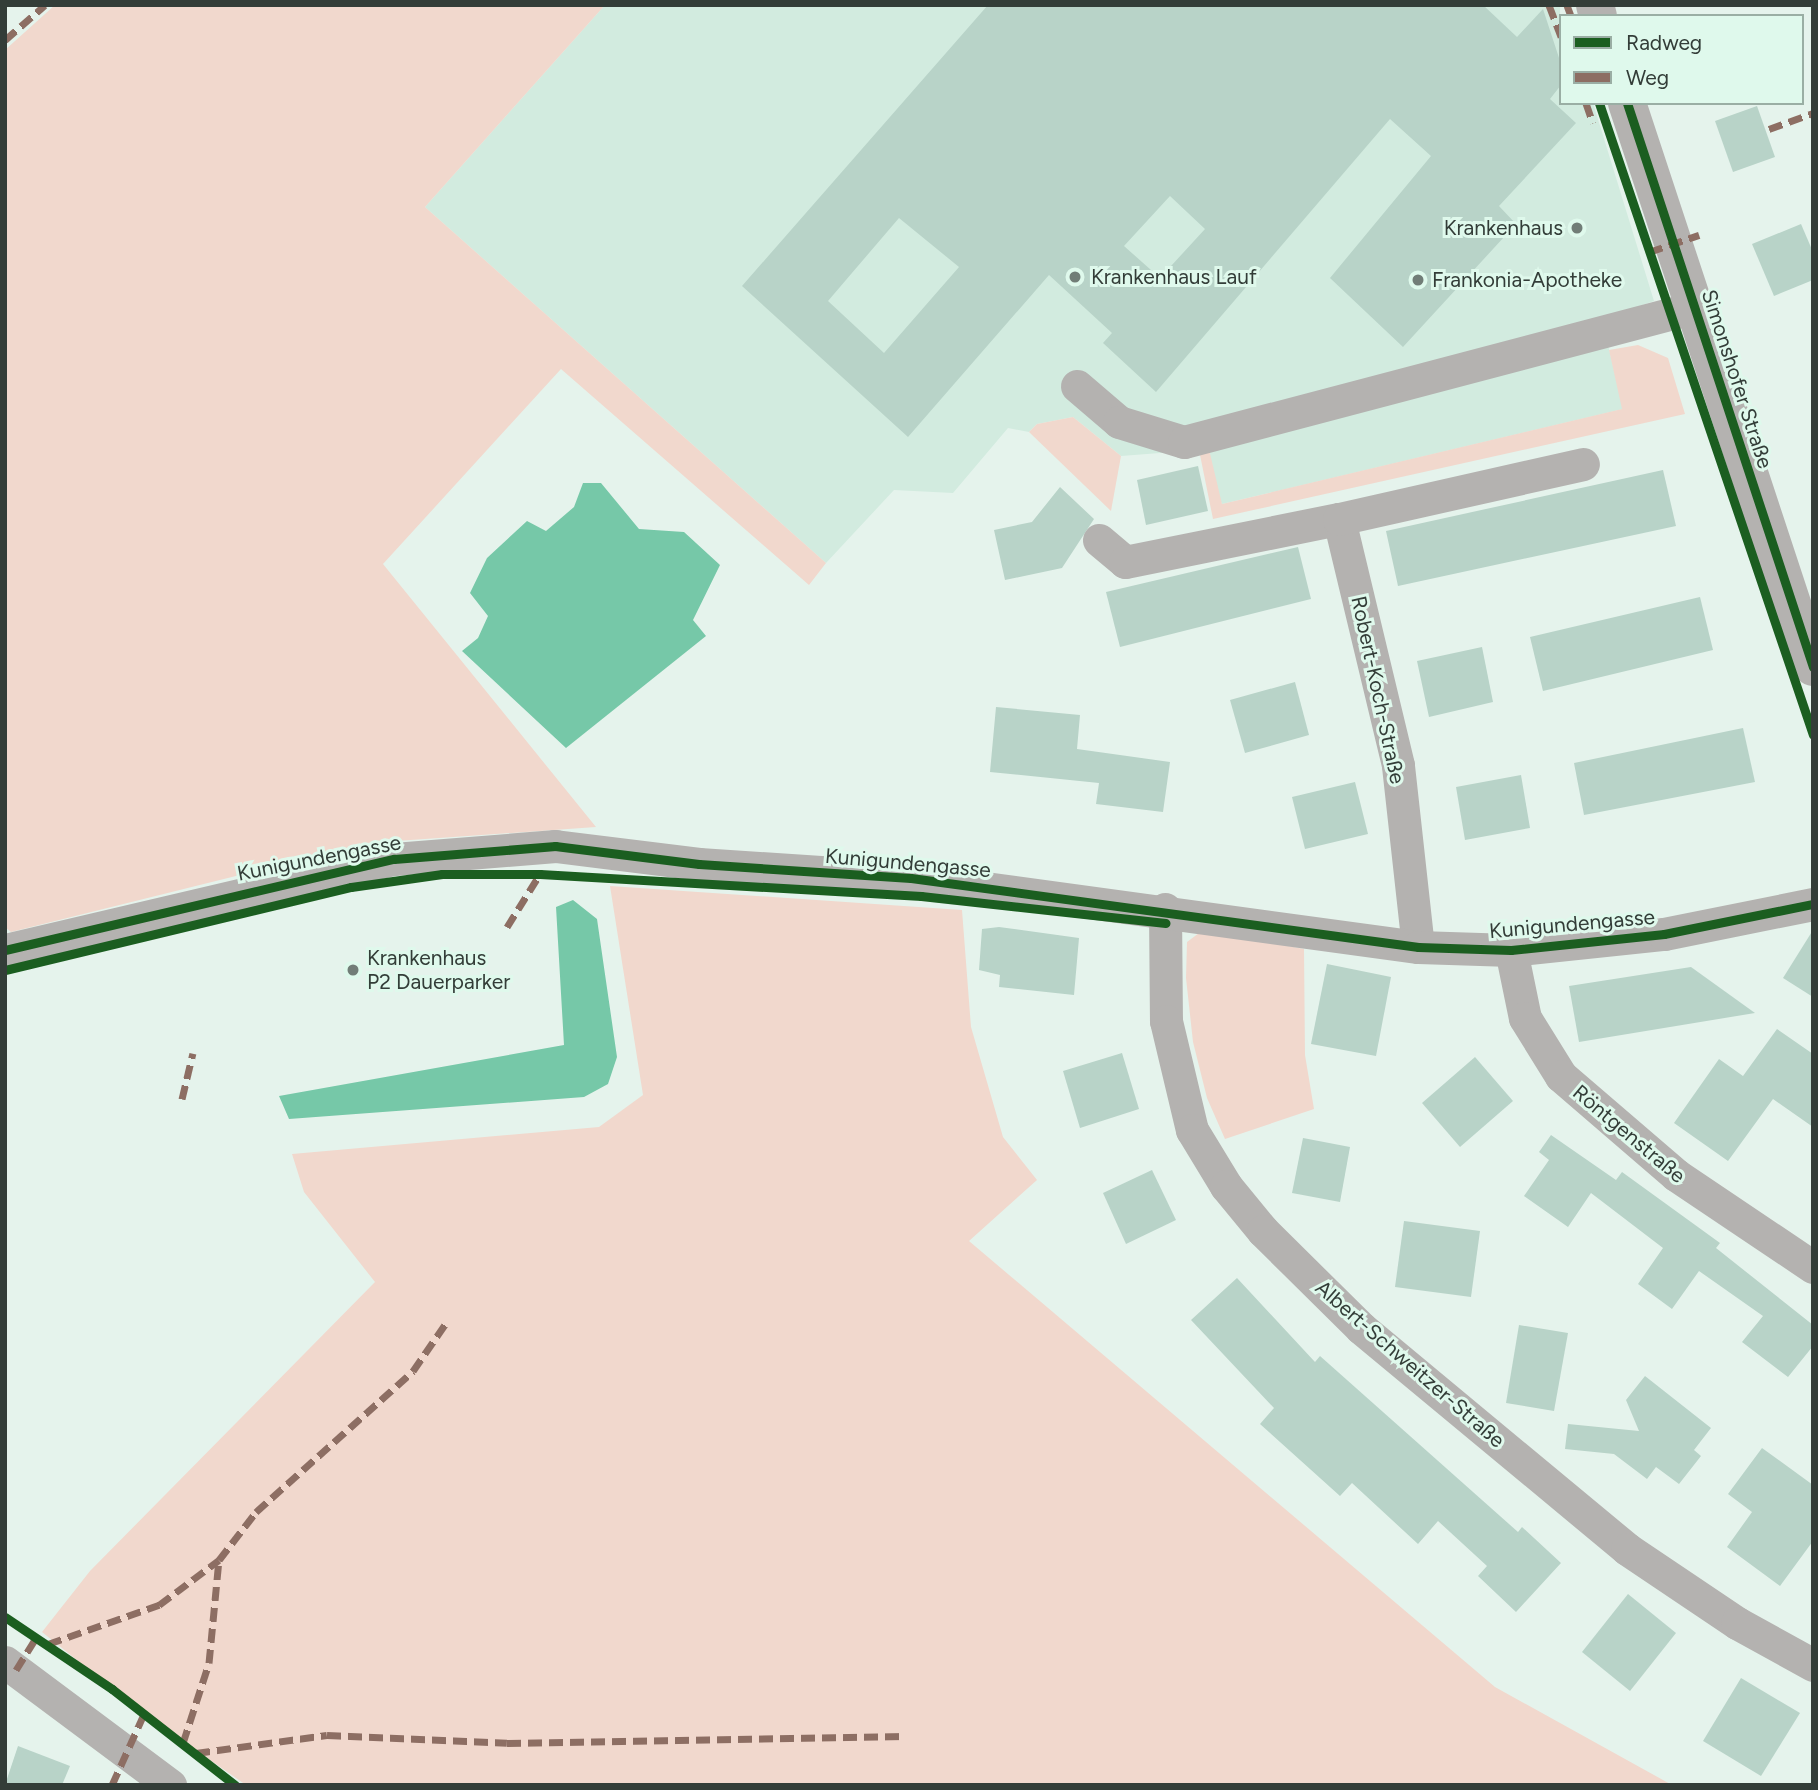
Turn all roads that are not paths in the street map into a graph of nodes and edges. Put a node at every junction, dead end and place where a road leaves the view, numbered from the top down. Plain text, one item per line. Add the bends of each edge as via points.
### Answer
1 (1628, 105) edge
2 (1696, 307) junction
3 (1077, 386) dead end
4 (1583, 464) dead end
5 (1339, 519) junction
6 (1100, 540) dead end
7 (1813, 667) edge
8 (1813, 904) edge
9 (1165, 909) junction
10 (1418, 947) junction
11 (5, 950) edge
12 (1511, 950) junction
13 (1813, 1267) edge
14 (5, 1662) edge
15 (1813, 1665) edge
16 (170, 1785) edge

1 - 2 street, Simonshofer Straße
2 - 3 street, Simonshofer Straße via 1184,442 1119,422
2 - 7 street, Simonshofer Straße
4 - 5 street
5 - 6 street via 1125,562
5 - 10 street, Robert-Koch-Straße via 1398,765
8 - 12 street, Kunigundengasse via 1664,934
9 - 10 street, Kunigundengasse
9 - 11 street, Kunigundengasse via 911,878 699,864 555,846 394,859
9 - 15 street, Albert-Schweitzer-Straße via 1166,1021 1192,1130 1226,1186 1263,1231 1361,1328 1627,1549 1737,1623
10 - 12 street, Kunigundengasse
12 - 13 street, Röntgenstraße via 1525,1018 1561,1076 1676,1175
14 - 16 street

